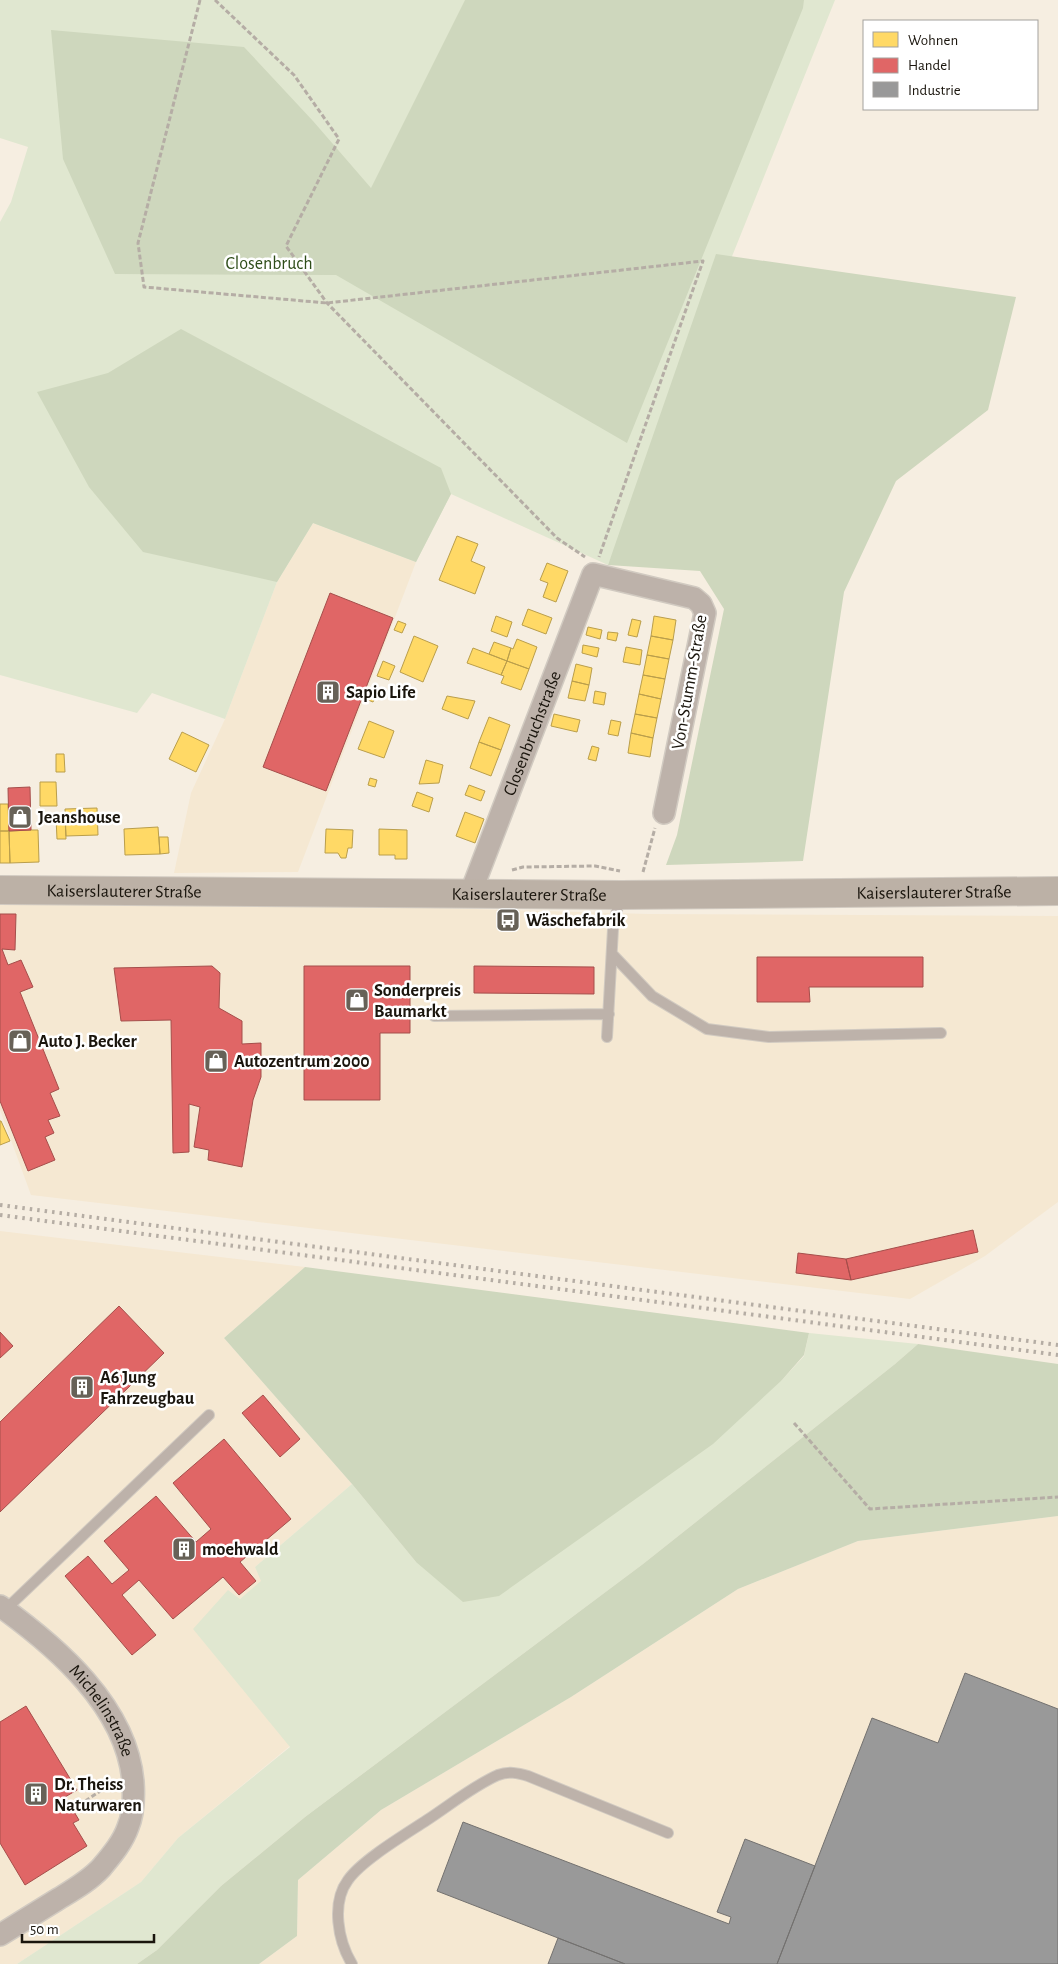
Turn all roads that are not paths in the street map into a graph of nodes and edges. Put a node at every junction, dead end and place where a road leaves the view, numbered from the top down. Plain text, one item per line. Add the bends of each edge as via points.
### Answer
1 (594, 570) joint
2 (664, 813) road end
3 (626, 880) junction
4 (474, 884) junction
5 (0, 890) edge
6 (1058, 891) edge
7 (613, 955) junction
8 (609, 1014) junction
9 (434, 1016) dead end
10 (941, 1033) dead end
11 (607, 1037) dead end
12 (209, 1415) dead end
13 (2, 1608) edge
14 (668, 1833) dead end
15 (0, 1935) edge
16 (352, 1964) edge

1 - 2 street, Von-Stumm-Straße via 694,598 705,613
1 - 4 street, Closenbruchstraße
3 - 4 main road, Kaiserslauterer Straße
3 - 6 main road, Kaiserslauterer Straße
3 - 7 lane via 613,929
4 - 5 main road, Kaiserslauterer Straße
7 - 8 lane
7 - 10 lane via 652,996 707,1029 769,1037
8 - 9 lane
8 - 11 lane
12 - 13 lane
13 - 15 street, Michelinstraße via 57,1651 81,1676 107,1712 129,1756 134,1793 128,1827 100,1869 82,1885
14 - 16 lane via 528,1776 515,1772 500,1775 474,1788 402,1837 348,1880 341,1895 340,1937

